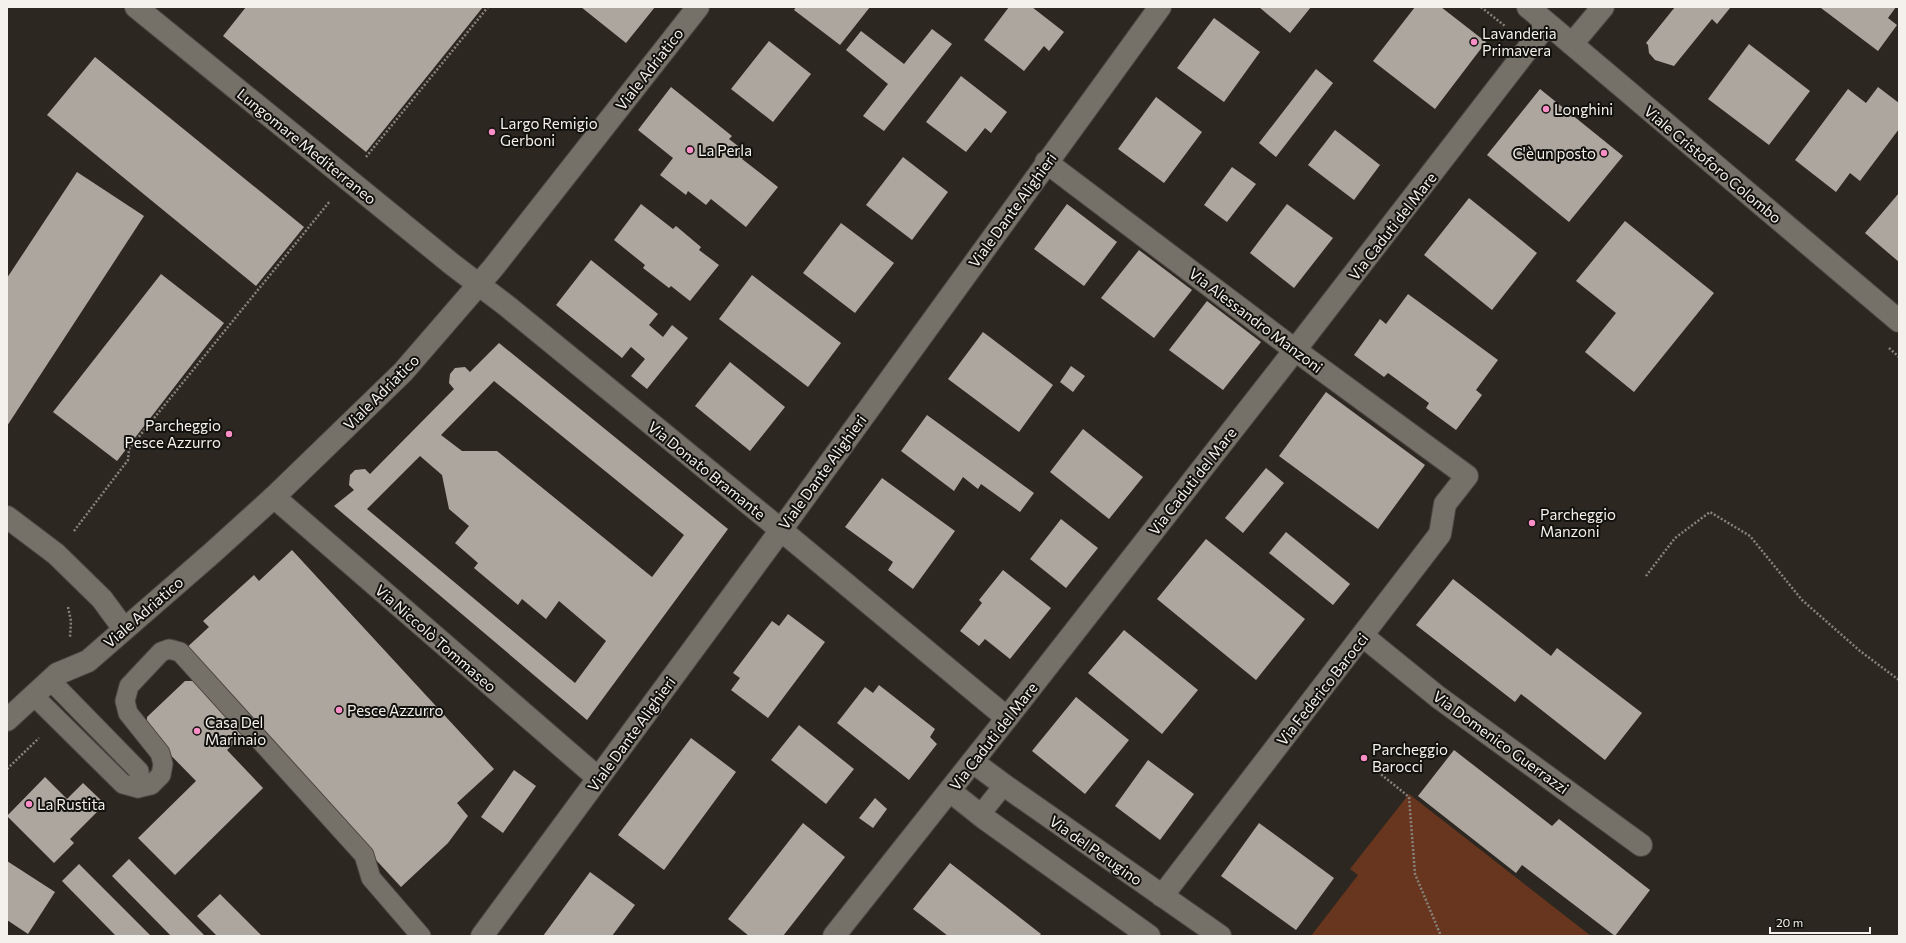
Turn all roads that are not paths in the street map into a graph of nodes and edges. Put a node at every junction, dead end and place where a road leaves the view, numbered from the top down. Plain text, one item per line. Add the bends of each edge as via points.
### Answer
1 (136, 7) edge
2 (698, 7) edge
3 (1160, 7) edge
4 (1528, 7) edge
5 (1603, 7) edge
6 (1548, 24) junction
7 (1572, 44) junction
8 (1046, 162) junction
9 (479, 285) junction
10 (1899, 321) edge
11 (1295, 350) junction
12 (1467, 476) joint
13 (274, 497) junction
14 (7, 517) edge
15 (781, 530) junction
16 (124, 629) junction
17 (1363, 636) junction
18 (50, 680) junction
19 (34, 696) junction
20 (1007, 718) junction
21 (7, 720) edge
22 (973, 762) junction
23 (598, 778) junction
24 (1004, 785) junction
25 (138, 788) junction
26 (950, 791) junction
27 (980, 815) junction
28 (1641, 845) dead end
29 (1162, 896) junction
30 (421, 936) edge
31 (482, 936) edge
32 (834, 936) edge
33 (1149, 936) edge
34 (1220, 936) edge

1 - 9 street, Lungomare Mediterraneo via 355,171
2 - 9 street, Viale Adriatico
3 - 8 street, Viale Dante Alighieri
4 - 6 street, Viale Cristoforo Colombo
5 - 7 street
6 - 7 street, Viale Cristoforo Colombo
6 - 11 street, Via Caduti del Mare
7 - 10 street, Viale Cristoforo Colombo
8 - 11 street, Via Alessandro Manzoni
8 - 15 street, Viale Dante Alighieri
9 - 13 street, Viale Adriatico via 403,372
9 - 15 street, Via Donato Bramante
11 - 12 street, Via Alessandro Manzoni
11 - 20 street, Via Caduti del Mare
12 - 17 street, Via Federico Barocci via 1445,504 1440,534
13 - 16 street, Viale Adriatico
13 - 23 street, Via Niccolò Tommaseo
14 - 16 street via 56,554 102,599
15 - 20 street, Via Donato Bramante
15 - 23 street, Viale Dante Alighieri
16 - 18 street, Viale Adriatico via 88,661 57,674
17 - 28 street, Via Domenico Guerrazzi via 1438,697
17 - 29 street, Via Federico Barocci
18 - 19 street, Viale Adriatico
18 - 25 lane via 139,771
19 - 21 street, Viale Adriatico
19 - 25 lane via 123,784
20 - 22 street, Via Caduti del Mare
22 - 24 street, Via del Perugino
22 - 26 street, Via Caduti del Mare
23 - 31 street, Viale Dante Alighieri
24 - 27 lane
24 - 29 street, Via del Perugino
25 - 30 lane via 151,785 160,776 163,764 160,753 128,713 125,700 129,686 161,652 170,649 180,652 364,855 371,878
26 - 27 street
26 - 32 street, Via Caduti del Mare
27 - 33 street
29 - 34 street, Via del Perugino

